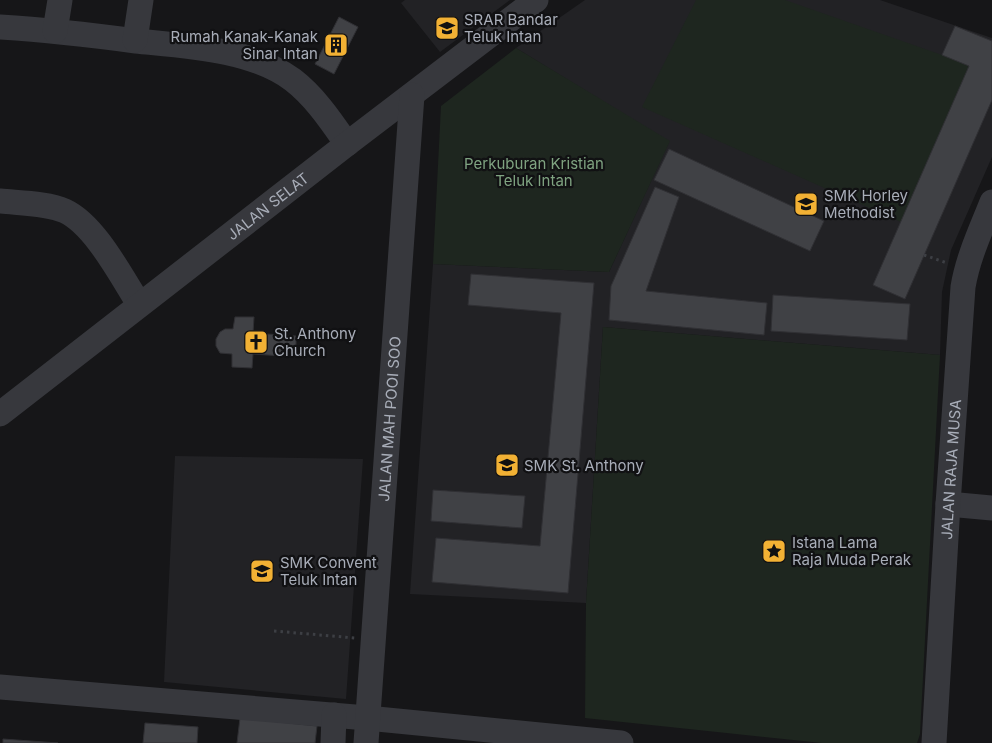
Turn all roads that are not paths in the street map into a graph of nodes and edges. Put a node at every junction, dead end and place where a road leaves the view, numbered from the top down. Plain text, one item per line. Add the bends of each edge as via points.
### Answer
1 (60, 0) edge
2 (141, 0) edge
3 (536, 0) edge
4 (0, 27) edge
5 (56, 30) junction
6 (135, 40) junction
7 (412, 95) junction
8 (347, 144) junction
9 (0, 200) edge
10 (992, 202) edge
11 (139, 304) junction
12 (0, 414) edge
13 (948, 504) junction
14 (992, 508) edge
15 (0, 686) edge
16 (334, 715) junction
17 (367, 718) junction
18 (557, 740) edge
19 (333, 743) edge
20 (366, 743) edge
21 (621, 743) edge
22 (934, 743) edge

1 - 5 street
2 - 6 street
3 - 7 street, JALAN SELAT
4 - 5 street
5 - 6 street
6 - 8 street via 194,47 256,60 303,88
7 - 8 street, JALAN SELAT
7 - 17 street, JALAN MAH POOI SOO
8 - 11 street, JALAN SELAT
9 - 11 street via 49,206 78,219 94,234
10 - 13 street, JALAN RAJA MUSA via 966,270
11 - 12 street, JALAN SELAT
13 - 14 street
13 - 22 street, JALAN RAJA MUSA
15 - 16 street
16 - 17 street
16 - 19 street
17 - 18 street
17 - 20 street, JALAN MAH POOI SOO
18 - 21 street

